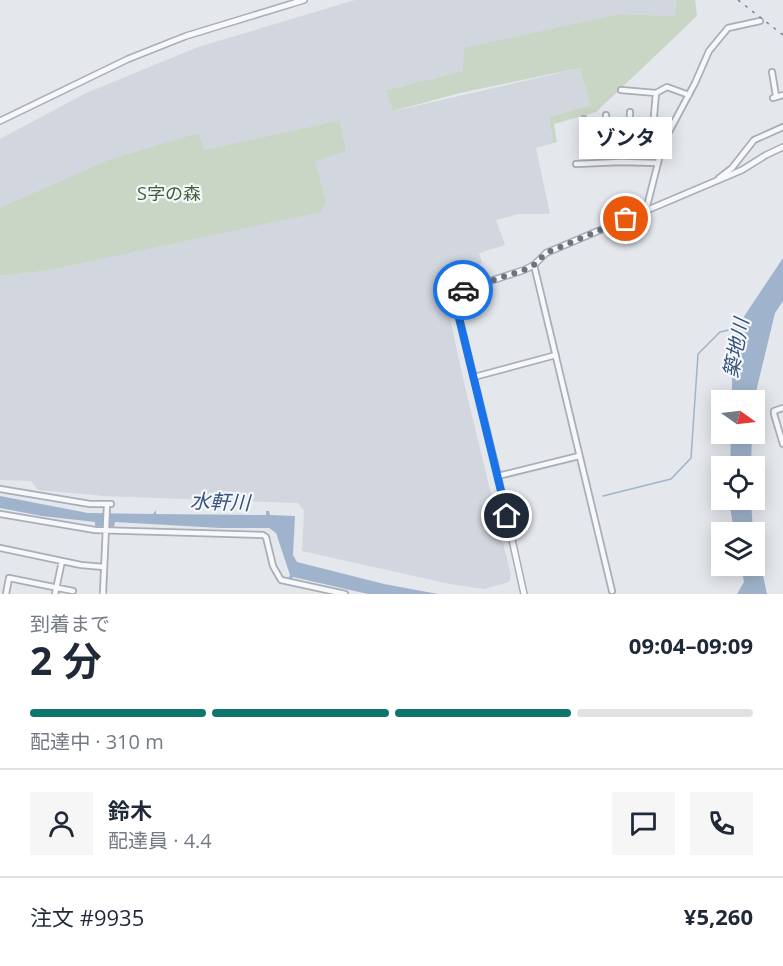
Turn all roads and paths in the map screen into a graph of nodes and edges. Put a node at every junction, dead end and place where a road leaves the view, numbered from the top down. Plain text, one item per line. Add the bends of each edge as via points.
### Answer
1 (304, 0) edge
2 (760, 21) dead end
3 (772, 72) dead end
4 (621, 90) dead end
5 (656, 93) junction
6 (689, 95) junction
7 (783, 95) edge
8 (630, 112) dead end
9 (606, 115) dead end
10 (584, 119) dead end
11 (0, 121) edge
12 (783, 127) edge
13 (629, 141) junction
14 (608, 144) junction
15 (662, 144) junction
16 (783, 147) edge
17 (657, 163) junction
18 (576, 164) dead end
19 (717, 180) junction
20 (646, 210) junction
21 (534, 265) junction
22 (556, 355) junction
23 (474, 378) junction
24 (783, 408) edge
25 (783, 444) edge
26 (579, 456) junction
27 (498, 476) junction
28 (0, 489) edge
29 (0, 514) edge
30 (106, 529) junction
31 (0, 548) edge
32 (62, 561) junction
33 (104, 567) junction
34 (56, 588) junction
35 (73, 591) dead end
36 (612, 591) dead end
37 (103, 593) edge
38 (6, 594) edge
39 (55, 594) edge
40 (345, 594) edge
41 (524, 594) edge

1 - 11 street via 186,36 128,59
2 - 6 street via 726,30 709,51
3 - 7 street via 774,97
4 - 5 street
5 - 6 street via 667,87
5 - 15 street via 652,139
6 - 15 street
8 - 13 street
9 - 14 street
10 - 14 street via 585,145
12 - 19 street via 754,140
13 - 14 street
13 - 15 street
15 - 17 street
16 - 19 street
17 - 18 street
17 - 20 street
19 - 20 street
20 - 21 street via 546,253
21 - 22 street
21 - 23 street via 453,293
22 - 23 street
22 - 26 street
23 - 27 street
24 - 25 street via 774,414
26 - 27 street
26 - 36 street
27 - 41 street
28 - 30 street via 109,505
29 - 30 street
30 - 33 street
30 - 40 street via 263,535 281,580
31 - 32 street
32 - 33 street
32 - 34 street
33 - 37 street
34 - 35 street
34 - 38 street via 9,578
34 - 39 street

